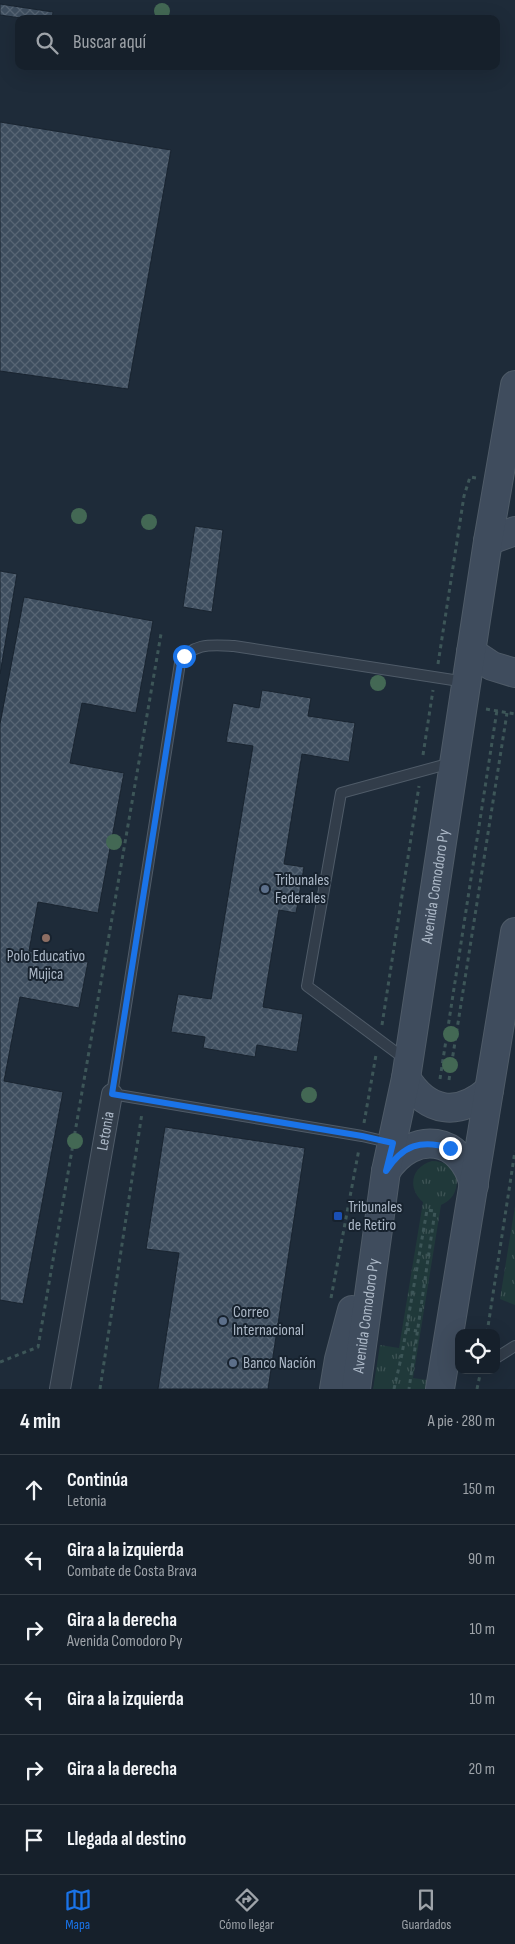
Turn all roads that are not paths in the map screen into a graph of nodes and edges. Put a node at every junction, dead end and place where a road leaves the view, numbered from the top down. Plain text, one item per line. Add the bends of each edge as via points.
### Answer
1 (515, 385) edge
2 (515, 531) edge
3 (488, 540) junction
4 (471, 652) junction
5 (515, 673) edge
6 (467, 682) junction
7 (454, 762) junction
8 (515, 932) edge
9 (407, 1070) junction
10 (489, 1090) junction
11 (112, 1094) junction
12 (393, 1143) junction
13 (386, 1171) junction
14 (474, 1185) junction
15 (380, 1217) junction
16 (515, 1346) edge
17 (500, 1355) edge
18 (452, 1358) edge
19 (60, 1389) edge
20 (334, 1389) edge
21 (356, 1389) edge
22 (440, 1389) edge

1 - 3 main road, Avenida Comodoro Py
2 - 3 main road
3 - 4 main road, Avenida Comodoro Py
4 - 5 main road via 492,666
4 - 6 main road, Avenida Comodoro Py
6 - 7 main road, Avenida Comodoro Py
6 - 11 lane, Letonia via 234,646 208,645 190,650 180,663
7 - 9 main road, Avenida Comodoro Py
7 - 9 lane via 341,792 307,986 379,1040
8 - 10 main road
9 - 10 main road via 415,1092 428,1102 444,1107 461,1107 477,1101
9 - 12 main road, Avenida Comodoro Py
10 - 14 main road
11 - 12 lane
11 - 19 street, Letonia
12 - 13 main road, Avenida Comodoro Py
13 - 14 main road via 394,1158 406,1149 436,1144 450,1148 462,1157 471,1170
13 - 15 main road, Avenida Comodoro Py
14 - 18 main road
15 - 20 main road via 343,1344
15 - 21 main road, Avenida Comodoro Py
16 - 17 lane
18 - 22 main road

